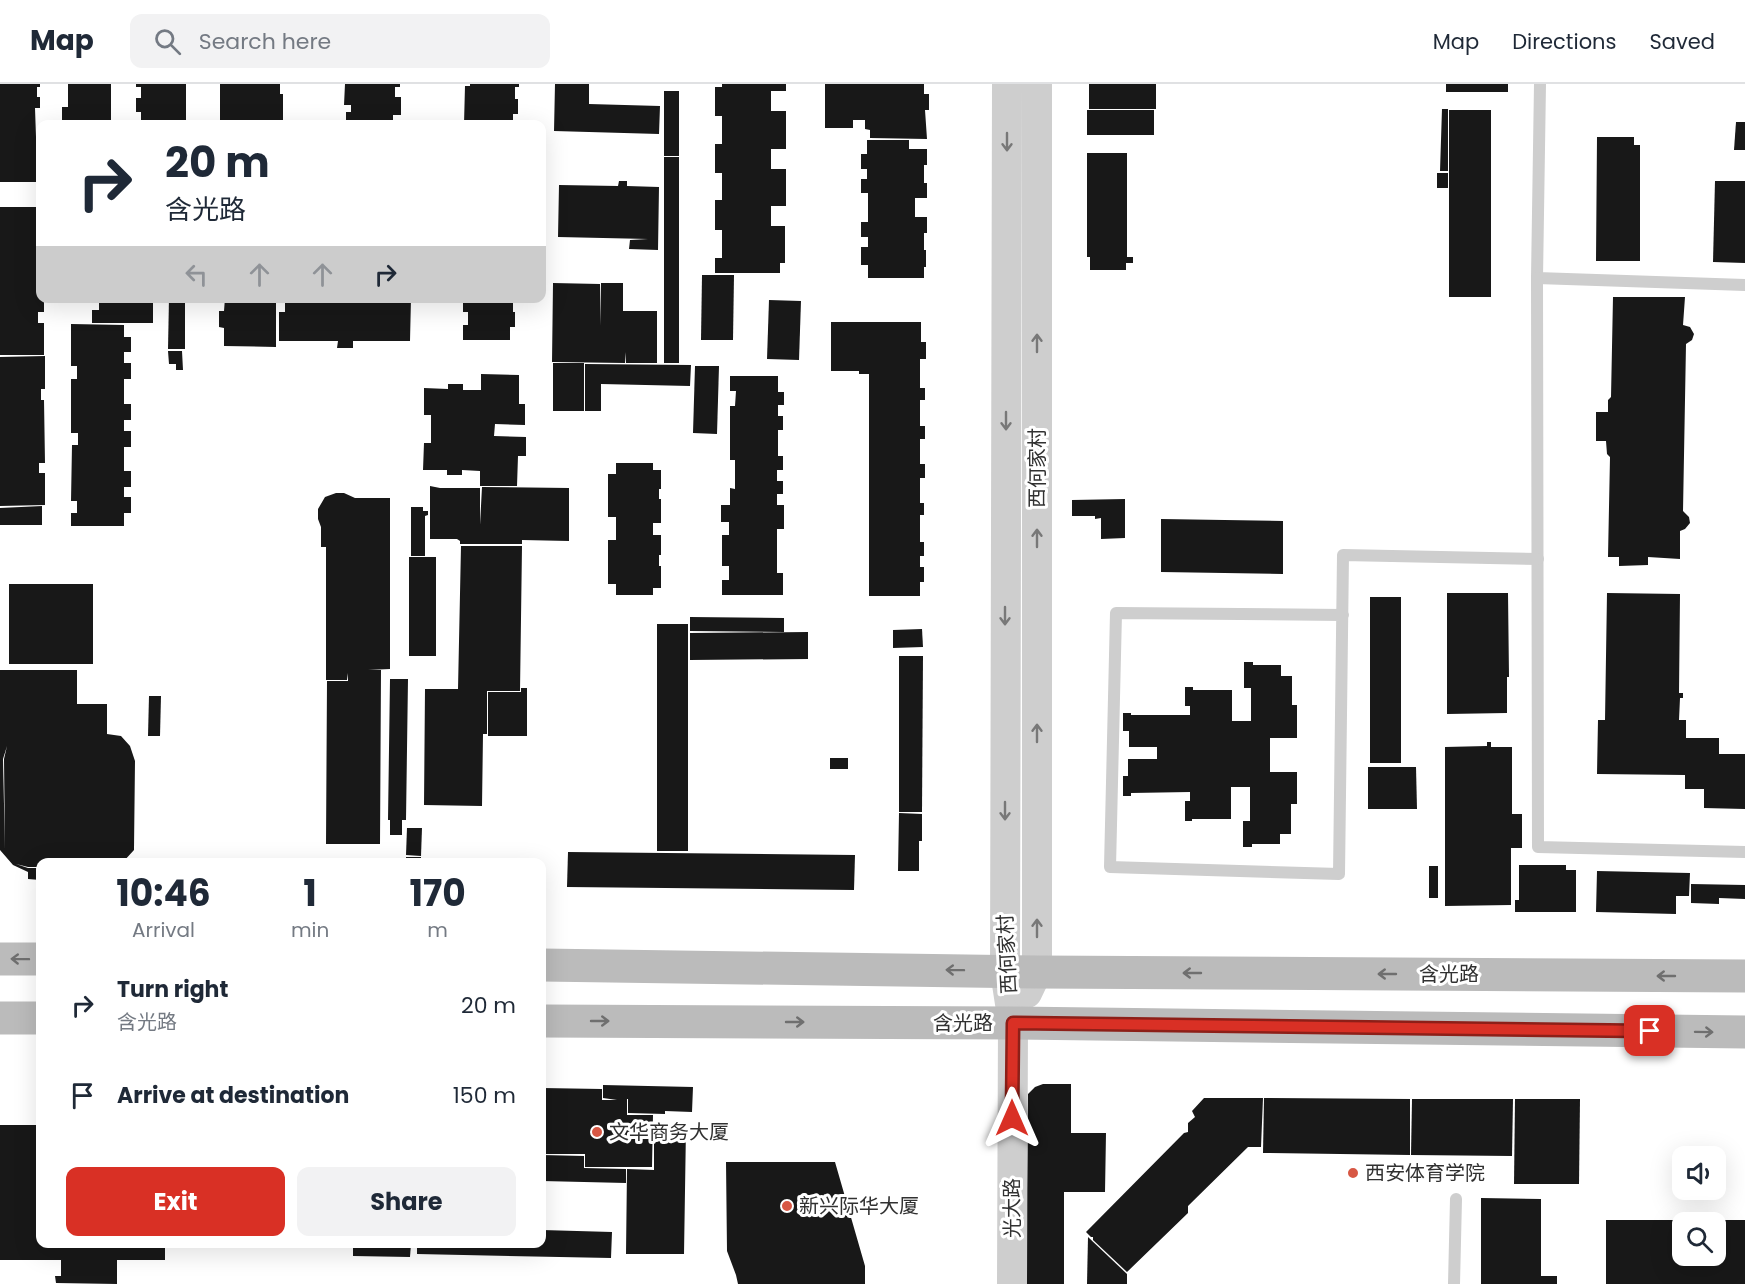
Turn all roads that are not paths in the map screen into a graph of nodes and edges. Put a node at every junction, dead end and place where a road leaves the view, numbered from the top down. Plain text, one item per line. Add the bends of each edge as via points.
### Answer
1 (1007, 84) edge
2 (1037, 84) edge
3 (1540, 84) edge
4 (1537, 279) junction
5 (1745, 285) edge
6 (1538, 559) junction
7 (1342, 615) junction
8 (1745, 852) edge
9 (0, 959) edge
10 (36, 959) edge
11 (546, 965) edge
12 (1005, 971) junction
13 (1037, 972) junction
14 (1745, 976) edge
15 (0, 1018) edge
16 (36, 1018) edge
17 (546, 1021) edge
18 (1013, 1023) junction
19 (1745, 1032) edge
20 (1456, 1199) dead end
21 (1012, 1284) edge
22 (1454, 1284) edge

1 -> 12 street, 西何家村
13 -> 2 street, 西何家村
3 - 4 lane
4 - 5 lane
4 - 6 lane
6 - 7 lane via 1343,555
6 - 8 lane via 1538,847
7 - 7 lane via 1339,874 1110,867 1116,613
10 -> 9 main road
12 -> 11 main road, 含光路
12 - 13 main road, 含光路
12 - 18 street, 西何家村
14 -> 13 main road, 含光路
13 - 18 street, 西何家村
15 - 16 main road
17 -> 18 main road, 含光路
18 -> 19 main road, 含光路
18 - 21 street, 光大路
20 - 22 lane

